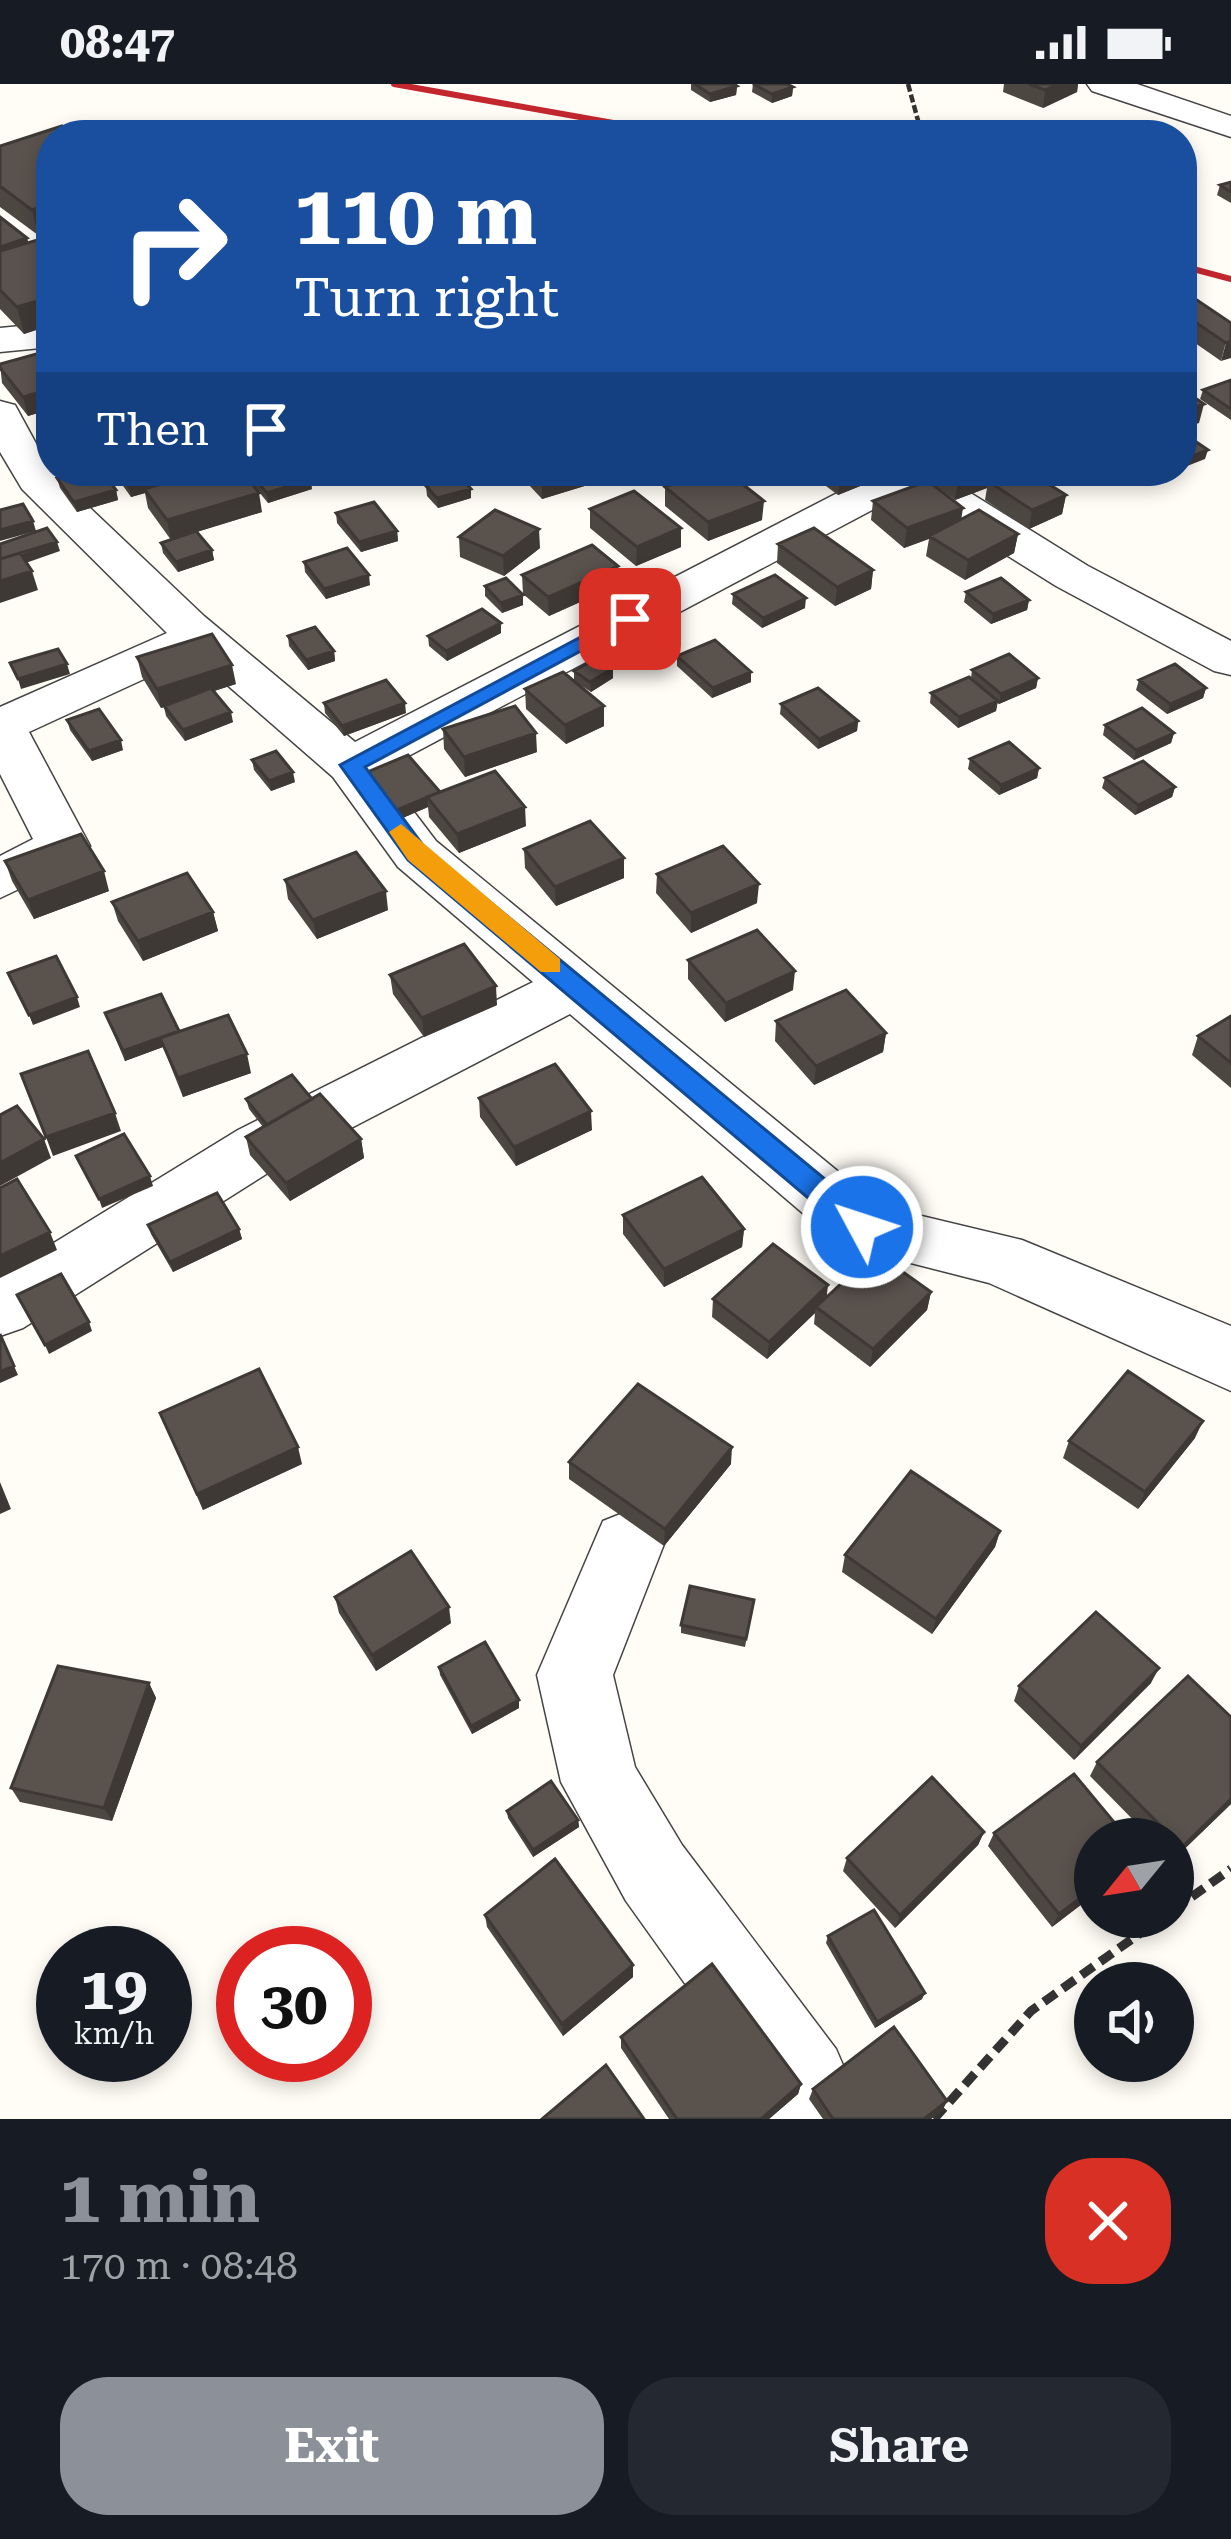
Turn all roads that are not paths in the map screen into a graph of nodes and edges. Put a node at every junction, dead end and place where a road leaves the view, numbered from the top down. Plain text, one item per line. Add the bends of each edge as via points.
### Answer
1 (1104, 84) edge
2 (1231, 127) edge
3 (36, 336) edge
4 (0, 340) edge
5 (0, 414) edge
6 (36, 478) edge
7 (43, 486) edge
8 (884, 486) edge
9 (933, 486) edge
10 (200, 636) junction
11 (1231, 660) edge
12 (351, 765) junction
13 (0, 880) edge
14 (575, 986) junction
15 (0, 1309) edge
16 (1231, 1362) edge
17 (628, 1544) dead end
18 (807, 2119) edge

1 - 2 street
3 - 4 street
5 - 6 street
7 - 10 street
8 - 12 street
9 - 11 street via 1072,576
10 - 12 street
10 - 13 street via 1,726 63,846
12 - 14 street via 417,854
14 - 15 street via 260,1147
14 - 16 street via 862,1227 999,1259
17 - 18 street via 575,1675 600,1782 654,1873 806,2079

